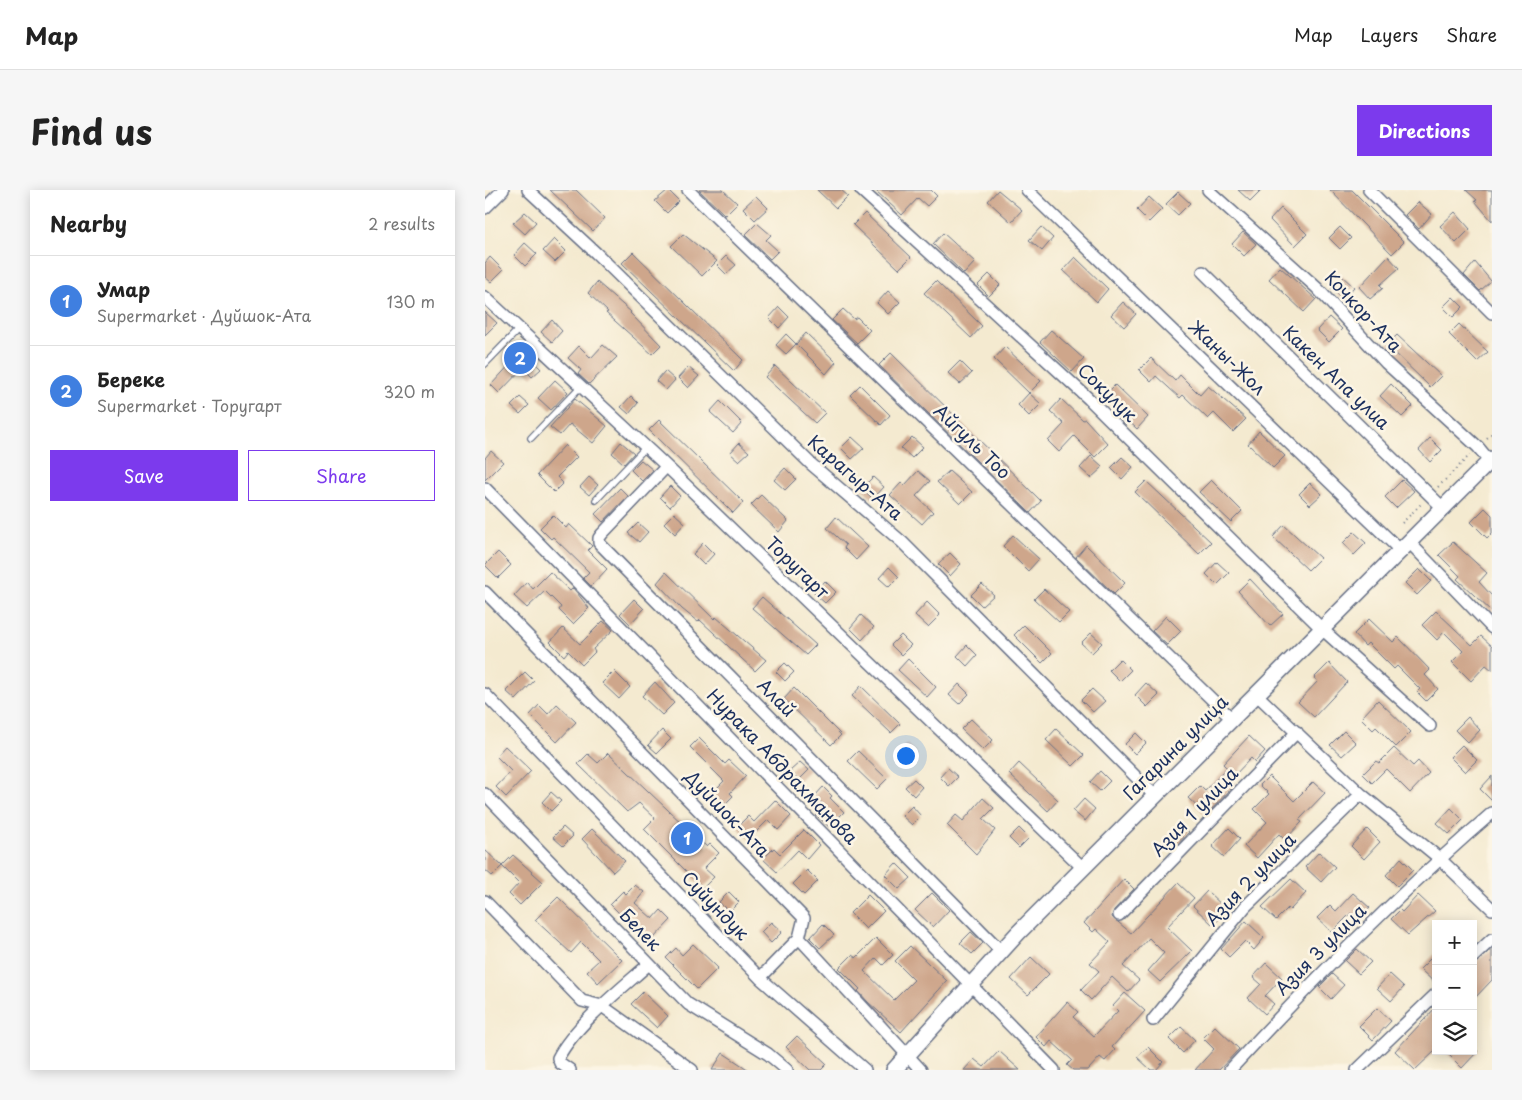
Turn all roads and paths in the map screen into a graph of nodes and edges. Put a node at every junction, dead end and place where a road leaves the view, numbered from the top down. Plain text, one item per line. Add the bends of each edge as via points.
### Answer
1 (503, 190) edge
2 (528, 190) edge
3 (688, 190) edge
4 (861, 190) edge
5 (1027, 190) edge
6 (1208, 190) edge
7 (1369, 190) edge
8 (485, 208) edge
9 (1203, 272) dead end
10 (485, 297) edge
11 (1492, 313) edge
12 (519, 329) junction
13 (485, 364) edge
14 (581, 386) junction
15 (1492, 433) edge
16 (531, 438) dead end
17 (1486, 439) dead end
18 (646, 447) junction
19 (1472, 453) dead end
20 (1491, 462) edge
21 (666, 467) junction
22 (485, 488) edge
23 (1434, 490) dead end
24 (596, 500) dead end
25 (1423, 501) dead end
26 (1444, 509) junction
27 (1402, 522) dead end
28 (1406, 548) junction
29 (485, 592) edge
30 (1492, 628) edge
31 (1322, 629) junction
32 (485, 694) edge
33 (1256, 694) junction
34 (1232, 719) junction
35 (1430, 726) dead end
36 (1297, 732) junction
37 (485, 794) edge
38 (1361, 794) junction
39 (1155, 796) junction
40 (1492, 813) edge
41 (1439, 858) junction
42 (1083, 868) junction
43 (485, 901) edge
44 (1492, 909) edge
45 (1119, 915) dead end
46 (799, 938) junction
47 (1492, 939) edge
48 (1001, 950) junction
49 (1477, 953) edge
50 (649, 964) junction
51 (760, 978) junction
52 (970, 984) junction
53 (1432, 998) edge
54 (602, 1006) junction
55 (1153, 1020) dead end
56 (907, 1056) junction
57 (570, 1070) edge
58 (692, 1070) edge
59 (787, 1070) edge
60 (865, 1070) edge
61 (894, 1070) edge
62 (921, 1070) edge
63 (1054, 1070) edge
64 (1230, 1070) edge
65 (1357, 1070) edge

1 - 8 street
2 - 39 street, Карагыр-Ата via 811,464 902,542
3 - 34 street, Айгуль Тоо
4 - 31 street, Сокулук via 1089,399
5 - 28 street, Жаны-Жол
6 - 20 street, Кочкор-Ата via 1317,288 1386,363
7 - 11 street
9 - 26 street, Какен Апа улиа
10 - 12 street, Торугарт
12 - 13 lane
12 - 14 street, Торугарт
14 - 16 lane
14 - 18 street, Торугарт
15 - 17 path
18 - 21 street, Торугарт
18 - 24 lane
19 - 23 path
20 - 26 main road, Гагарина улица
21 - 42 street, Торугарт
21 - 48 street, Алай via 602,534 599,543
22 - 52 street, Нурака Абдрахманова
25 - 27 path
26 - 28 main road, Гагарина улица
28 - 30 street, Жаны-Жол
28 - 31 main road, Гагарина улица
29 - 46 street, Дуйшок-Ата via 804,918
31 - 33 main road, Гагарина улица
31 - 35 street, Сокулук
32 - 51 street, Суйундук
33 - 34 main road, Гагарина улица
33 - 36 street
34 - 39 main road, Гагарина улица
36 - 38 street
36 - 45 street, Азия 1 улица
37 - 50 street, Белек
38 - 41 street
38 - 55 street, Азия 2 улица via 1245,907
39 - 42 main road, Гагарина улица
40 - 41 street, Азия 3 улица
41 - 44 street
41 - 64 street, Азия 3 улица via 1315,978
42 - 48 main road, Гагарина улица
43 - 54 street via 582,1001
46 - 51 street
46 - 56 street
47 - 49 street
48 - 52 main road, Гагарина улица
50 - 54 street
50 - 59 street, Белек via 688,1004 768,1054
51 - 60 street, Суйундук
52 - 56 main road, Гагарина улица
52 - 63 street, Нурака Абдрахманова
53 - 65 street
54 - 57 street via 564,1047 558,1058
54 - 58 street
56 - 61 main road, Гагарина улица
56 - 62 street

